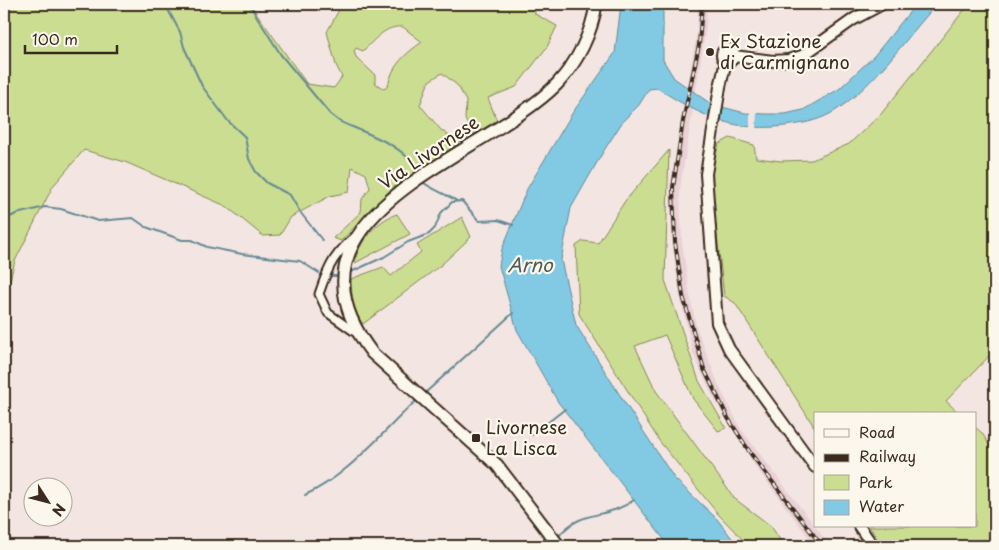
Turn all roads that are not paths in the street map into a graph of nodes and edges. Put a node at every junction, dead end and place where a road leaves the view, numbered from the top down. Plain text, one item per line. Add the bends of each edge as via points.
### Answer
1 (596, 4) edge
2 (871, 4) edge
3 (882, 4) edge
4 (854, 19) junction
5 (360, 233) junction
6 (359, 336) junction
7 (814, 466) edge
8 (860, 528) edge
9 (559, 546) edge
10 (873, 546) edge

1 - 5 main road, Via Livornese via 584,44 556,84 508,122 400,191 384,204
2 - 4 street
3 - 4 street
4 - 7 street via 812,50 795,58 773,61 730,58 720,87 706,174 717,323 729,349
5 - 6 main road, Via Livornese via 352,244 344,282 350,316
5 - 6 street via 339,250 328,268 319,294 328,313
6 - 9 main road, Via Livornese via 372,353 497,465
8 - 10 street

